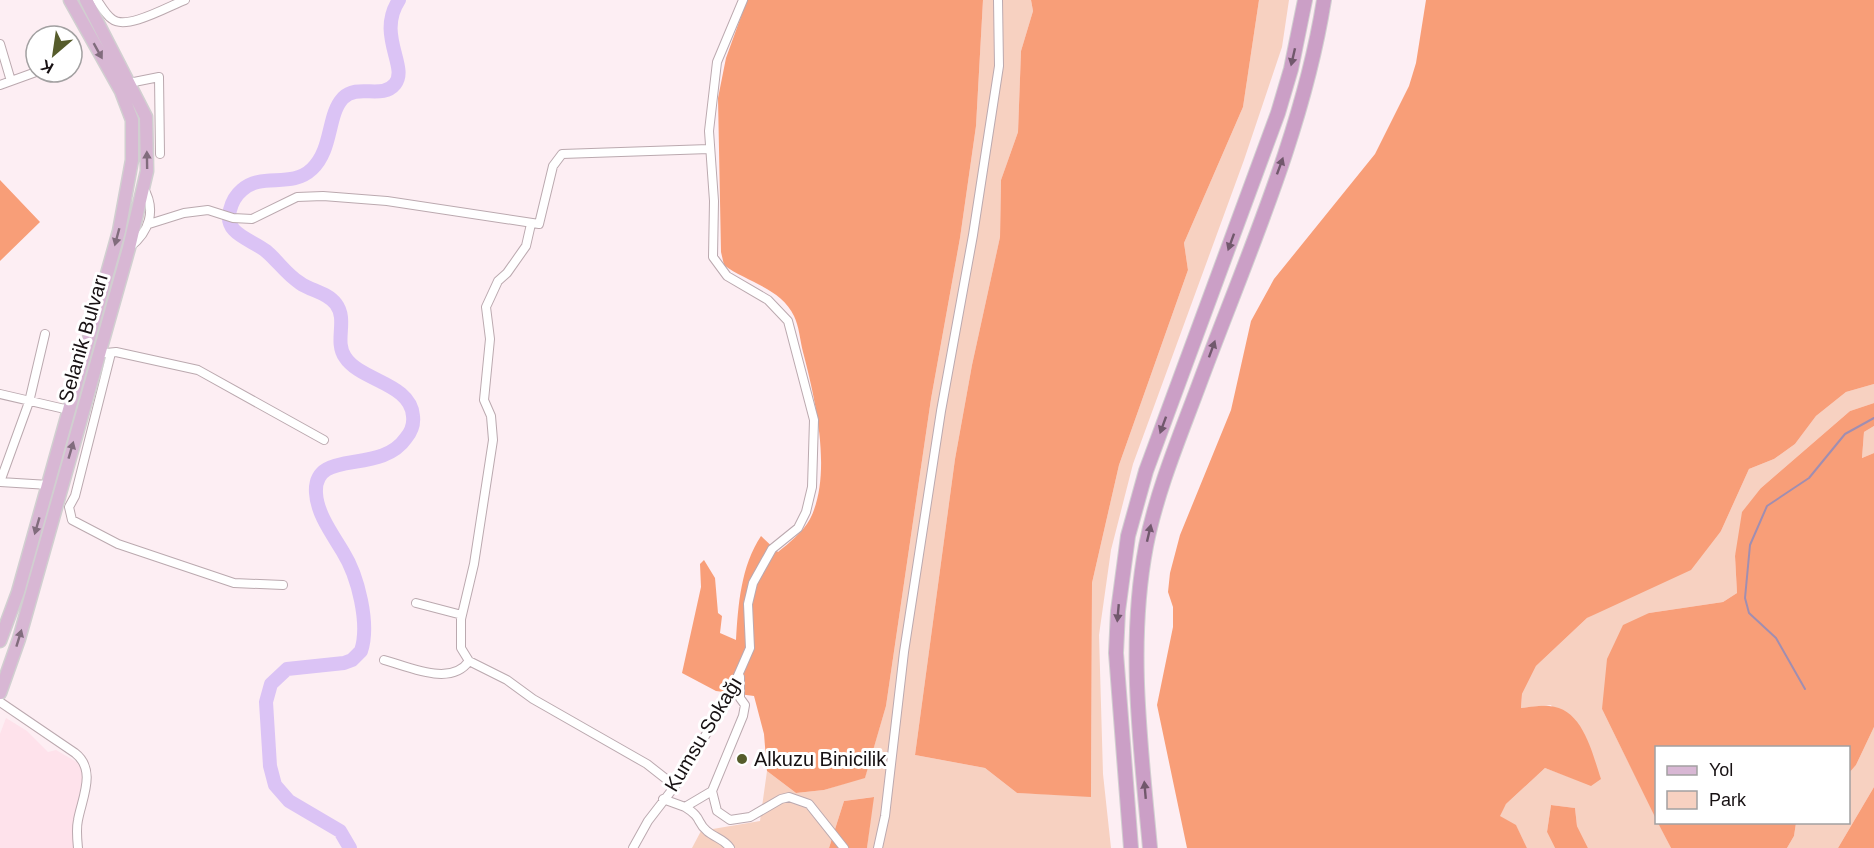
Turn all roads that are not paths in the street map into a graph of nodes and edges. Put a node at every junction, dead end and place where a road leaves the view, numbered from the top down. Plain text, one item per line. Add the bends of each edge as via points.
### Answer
1 (70, 0) edge
2 (86, 0) edge
3 (97, 0) edge
4 (185, 0) edge
5 (743, 0) edge
6 (998, 0) edge
7 (1305, 0) edge
8 (1324, 0) edge
9 (0, 44) edge
10 (24, 76) edge
11 (122, 78) junction
12 (11, 81) junction
13 (0, 85) edge
14 (710, 149) junction
15 (160, 154) dead end
16 (143, 187) junction
17 (148, 224) junction
18 (531, 224) junction
19 (129, 248) junction
20 (90, 332) junction
21 (45, 334) dead end
22 (104, 336) junction
23 (105, 353) junction
24 (0, 394) edge
25 (29, 402) junction
26 (69, 410) junction
27 (324, 440) dead end
28 (0, 482) edge
29 (49, 485) junction
30 (283, 585) dead end
31 (416, 603) dead end
32 (462, 615) junction
33 (0, 641) edge
34 (384, 660) dead end
35 (470, 661) junction
36 (741, 669) junction
37 (0, 693) edge
38 (0, 702) edge
39 (675, 786) junction
40 (712, 791) junction
41 (663, 799) junction
42 (685, 807) junction
43 (78, 848) edge
44 (633, 848) edge
45 (730, 848) edge
46 (844, 848) edge
47 (878, 848) edge
48 (1131, 848) edge
49 (1150, 848) edge

1 -> 11 main road, Selanik Bulvarı
2 - 11 main road, Selanik Bulvarı
3 - 4 street via 112,20 120,23 132,22
5 - 14 street via 717,62 708,131
6 - 47 street via 999,66 941,411
7 -> 48 highway via 1278,113 1146,471 1128,536 1116,653
49 -> 8 highway via 1136,649 1146,544 1171,460 1298,114
9 - 12 street
10 - 12 street
11 - 15 street via 159,77
16 -> 11 main road, Selanik Bulvarı via 147,171 146,117
11 -> 20 main road, Selanik Bulvarı via 132,120 132,160 119,231
12 - 13 street
14 - 18 street via 562,154 553,166 542,218 539,224
14 - 36 street via 713,257 727,276 768,300 788,321 814,420 812,487 806,512 798,528 772,549 753,583 748,604 750,648
16 - 17 street via 149,197
16 - 19 main road, Selanik Bulvarı
17 - 18 street via 197,211 252,219 297,197 323,196 387,201
17 - 19 street via 146,233
18 - 32 street via 526,246 498,281 486,307 490,339 484,400 491,416 493,440 478,545
19 - 22 main road, Selanik Bulvarı
20 - 22 main road
20 - 26 main road, Selanik Bulvarı
21 - 25 street
22 - 23 main road, Selanik Bulvarı
23 - 27 street via 198,370
23 - 30 street via 75,496 69,507 72,520 118,544 234,583
37 -> 23 main road, Selanik Bulvarı
24 - 25 street
25 - 26 street
25 - 28 street
26 - 29 main road, Selanik Bulvarı
28 - 29 street
29 -> 33 main road, Selanik Bulvarı
31 - 32 street
32 - 35 street via 461,648
34 - 35 street via 446,675 464,669
35 - 39 street via 647,764
36 - 39 street, Kumsu Sokağı
36 - 40 street, Kumsu Sokağı via 743,716
38 - 43 street via 85,764 87,783 76,829
39 - 41 street, Kumsu Sokağı
40 - 42 street, Kumsu Sokağı
40 - 46 street via 717,811 730,820 760,813 781,799 801,800 819,815
41 - 42 street, Kumsu Sokağı
41 - 44 street, Kumsu Sokağı
42 - 45 street via 698,815 705,830 726,841

